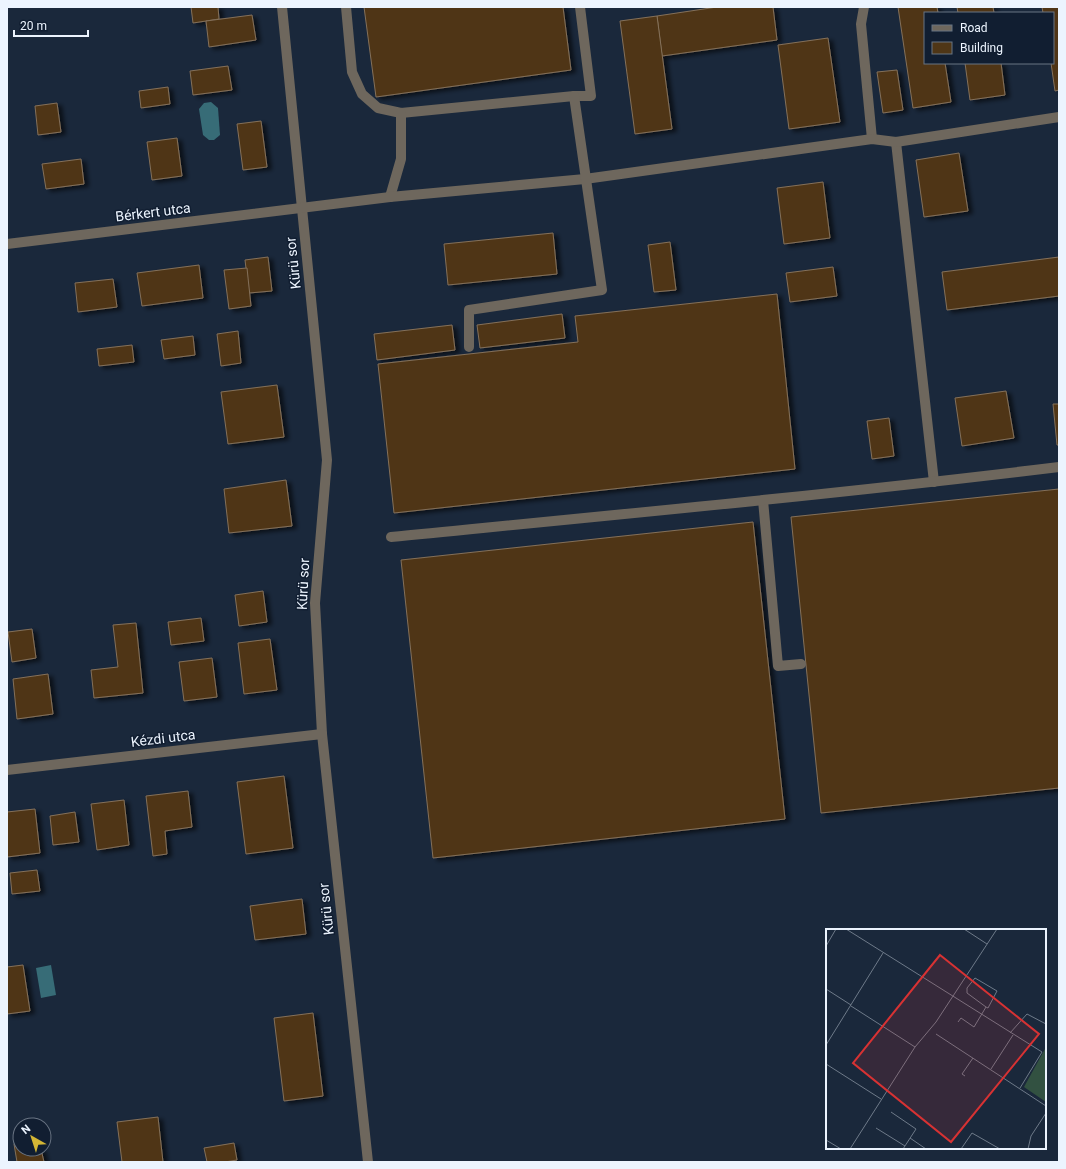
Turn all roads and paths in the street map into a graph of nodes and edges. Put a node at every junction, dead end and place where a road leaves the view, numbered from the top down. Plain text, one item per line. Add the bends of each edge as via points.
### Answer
1 (282, 7) edge
2 (346, 7) edge
3 (580, 7) edge
4 (864, 7) edge
5 (574, 96) junction
6 (401, 113) junction
7 (1059, 118) edge
8 (872, 139) junction
9 (896, 142) junction
10 (585, 179) junction
11 (390, 197) junction
12 (302, 208) junction
13 (7, 244) edge
14 (469, 347) dead end
15 (1059, 467) edge
16 (934, 482) junction
17 (763, 500) junction
18 (391, 537) dead end
19 (801, 664) dead end
20 (322, 734) junction
21 (7, 770) edge
22 (368, 1162) edge

1 - 12 street, Kürü sor
2 - 6 street via 352,72 362,94 378,108
3 - 5 street via 591,96
4 - 8 street via 861,24
5 - 6 street
5 - 10 street
6 - 11 street via 401,159
7 - 9 street, Bérkert utca
8 - 9 street, Bérkert utca
8 - 10 street, Bérkert utca
9 - 16 street
10 - 11 street, Bérkert utca
10 - 14 street via 602,290 469,310
11 - 12 street, Bérkert utca
12 - 13 street, Bérkert utca
12 - 20 street, Kürü sor via 326,460 315,603
15 - 16 street
16 - 17 street
17 - 18 street
17 - 19 street via 778,666
20 - 21 street, Kézdi utca
20 - 22 street, Kürü sor

